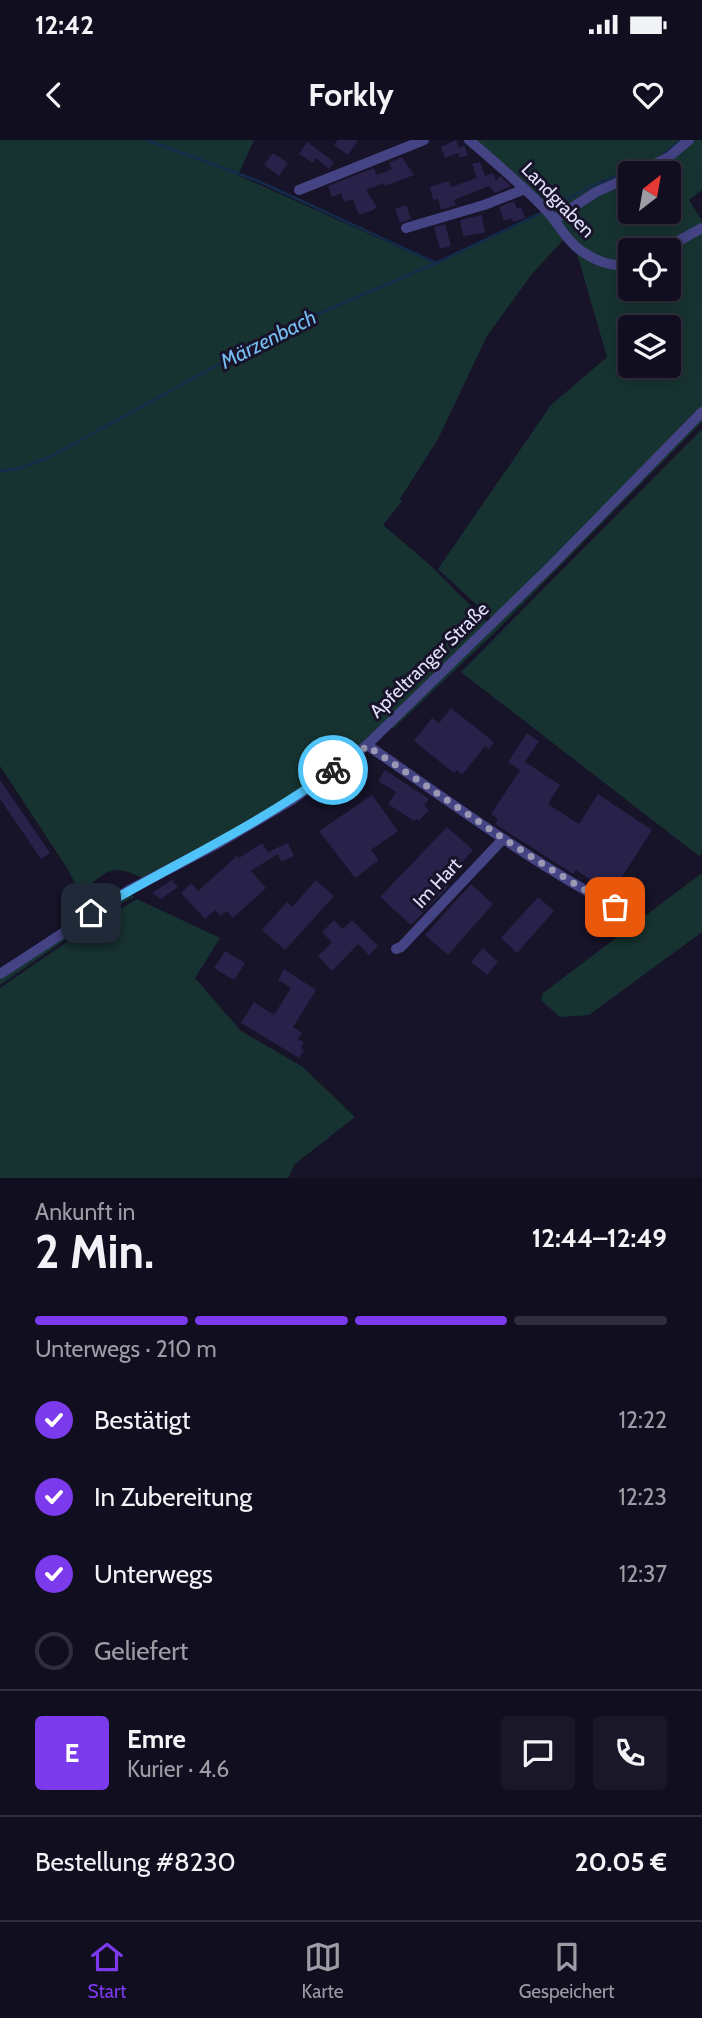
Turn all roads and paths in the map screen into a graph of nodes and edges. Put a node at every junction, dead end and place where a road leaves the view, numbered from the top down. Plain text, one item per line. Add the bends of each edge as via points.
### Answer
1 (424, 140) edge
2 (468, 140) edge
3 (689, 140) edge
4 (663, 161) edge
5 (618, 182) edge
6 (525, 189) junction
7 (299, 190) dead end
8 (555, 219) junction
9 (406, 228) dead end
10 (702, 228) edge
11 (681, 240) edge
12 (618, 264) edge
13 (702, 412) edge
14 (367, 746) junction
15 (503, 839) junction
16 (615, 907) dead end
17 (396, 950) dead end
18 (0, 974) edge

1 - 7 street
2 - 6 street, Landgraben
3 - 4 street
5 - 8 street
6 - 8 street, Landgraben
6 - 9 street
8 - 12 street, Landgraben via 577,248 592,258
10 - 11 street
13 - 14 street, Apfeltranger Straße
14 - 15 street
14 - 18 street, Apfeltranger Straße via 292,800 129,890
15 - 16 street
15 - 17 street, Im Hart

